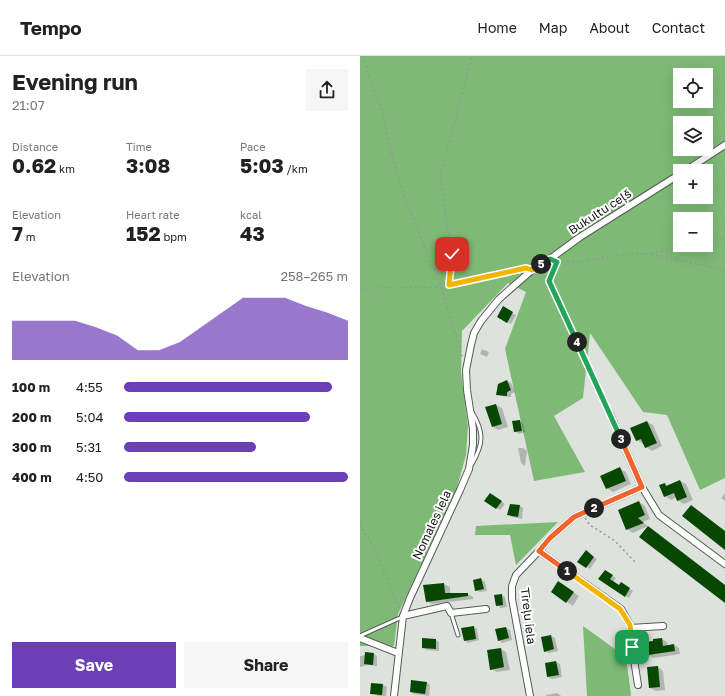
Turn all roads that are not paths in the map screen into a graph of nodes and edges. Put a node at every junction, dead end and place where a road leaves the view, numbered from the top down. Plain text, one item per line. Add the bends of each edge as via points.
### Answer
1 (725, 146) edge
2 (696, 164) edge
3 (673, 178) edge
4 (468, 362) joint
5 (610, 414) road end
6 (642, 487) junction
7 (539, 551) junction
8 (725, 564) edge
9 (486, 609) dead end
10 (451, 613) junction
11 (403, 616) junction
12 (663, 626) dead end
13 (630, 628) junction
14 (458, 635) dead end
15 (360, 637) edge
16 (398, 653) junction
17 (638, 685) dead end
18 (394, 696) edge
19 (530, 696) edge

1 - 2 street
3 - 4 street, Bukultu ceļš via 532,270 499,299 474,333
4 - 11 street, Nomales iela via 466,370 473,429 469,469
5 - 6 street
6 - 7 street, Tīreļu iela via 574,517
6 - 8 street via 659,515
7 - 13 street via 620,609
7 - 19 street, Tīreļu iela via 516,575 512,586
9 - 10 street
10 - 11 street via 447,606
10 - 14 lane
11 - 15 lane
11 - 16 street, Nomales iela
12 - 13 street
13 - 17 street
15 - 16 street
16 - 18 street, Nomales iela

